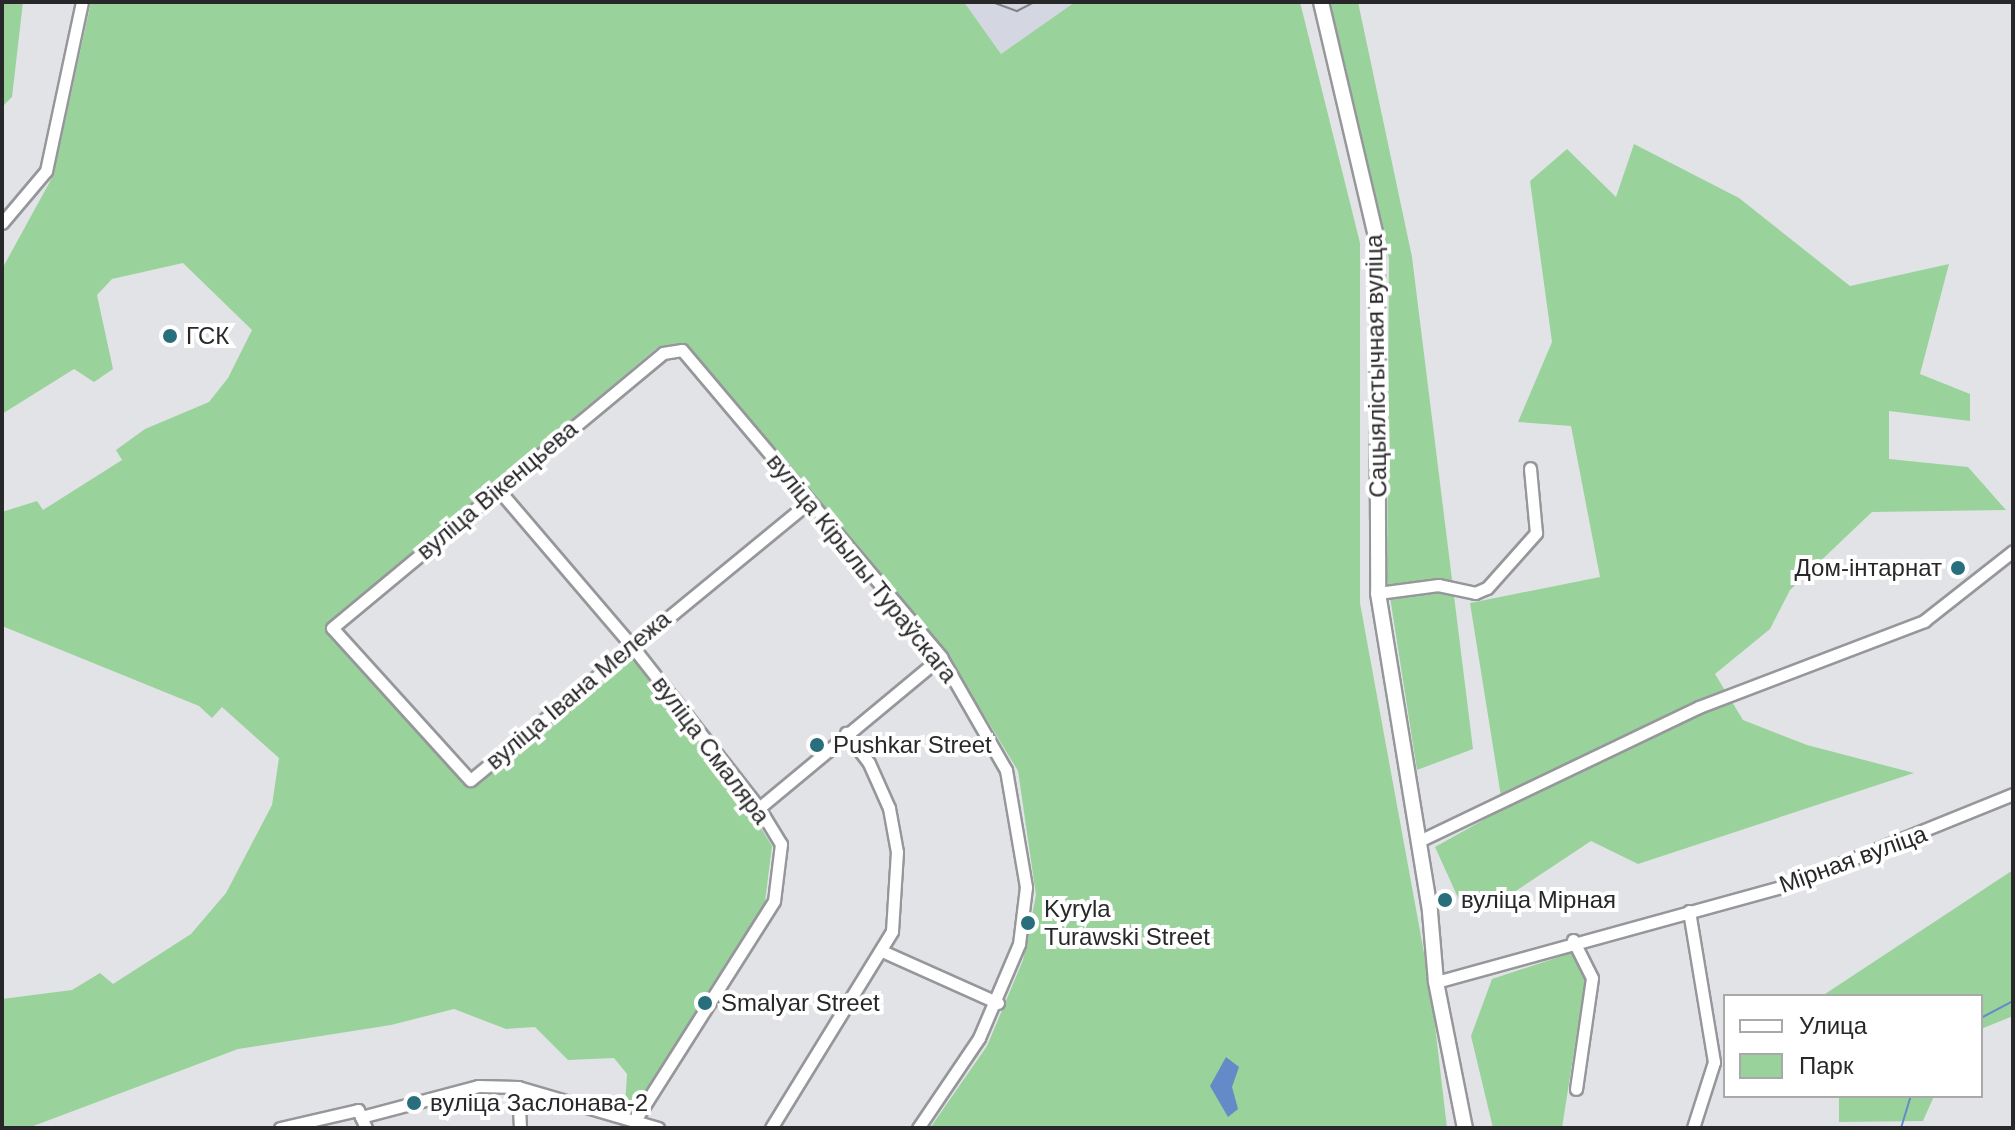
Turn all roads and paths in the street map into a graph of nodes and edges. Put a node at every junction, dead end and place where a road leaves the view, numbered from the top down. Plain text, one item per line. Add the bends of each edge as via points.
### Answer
1 (82, 2) edge
2 (1321, 2) edge
3 (2, 223) edge
4 (663, 353) joint
5 (1530, 468) dead end
6 (497, 488) junction
7 (809, 502) junction
8 (2013, 551) edge
9 (1378, 593) junction
10 (332, 628) joint
11 (632, 646) junction
12 (941, 657) junction
13 (846, 733) junction
14 (2013, 794) edge
15 (759, 808) junction
16 (1419, 841) junction
17 (1689, 911) junction
18 (1573, 940) junction
19 (882, 951) junction
20 (1436, 982) junction
21 (998, 1003) junction
22 (518, 1087) junction
23 (1576, 1089) dead end
24 (635, 1120) junction
25 (364, 1123) edge
26 (280, 1128) edge
27 (520, 1128) edge
28 (658, 1128) edge
29 (771, 1128) edge
30 (918, 1128) edge
31 (1465, 1128) edge
32 (1693, 1128) edge

1 - 3 street via 46,171
2 - 9 main road, Сацыялістычная вуліца via 1379,257
4 - 6 street, вуліца Вікенцьева
4 - 7 street, вуліца Кірылы Тураўскага via 682,350
5 - 9 street via 1536,533 1487,588 1475,593 1438,585
6 - 10 street, вуліца Вікенцьева
6 - 11 street, вуліца Смаляра
7 - 11 street, вуліца Івана Мележа
7 - 12 street, вуліца Кірылы Тураўскага
8 - 16 street via 1924,621 1699,707
9 - 16 main road, Сацыялістычная вуліца
10 - 11 street, вуліца Івана Мележа via 470,780
11 - 15 street, вуліца Смаляра
12 - 13 street
12 - 21 street, вуліца Кірылы Тураўскага via 1006,770 1020,828 1026,887 1019,944
13 - 15 street
13 - 19 street via 869,763 889,808 897,852 892,931
14 - 17 street, Мірная вуліца via 1848,864
15 - 24 street, вуліца Смаляра via 781,844 774,901
16 - 20 main road, Сацыялістычная вуліца
17 - 18 street, Мірная вуліца
17 - 32 street via 1714,1062
18 - 20 street, Мірная вуліца
18 - 23 street via 1592,978
19 - 21 street
19 - 29 street
20 - 31 main road, Сацыялістычная вуліца
21 - 30 street, вуліца Кірылы Тураўскага
22 - 24 street
22 - 25 street via 478,1086
22 - 27 street
24 - 28 street
25 - 26 street via 358,1110

